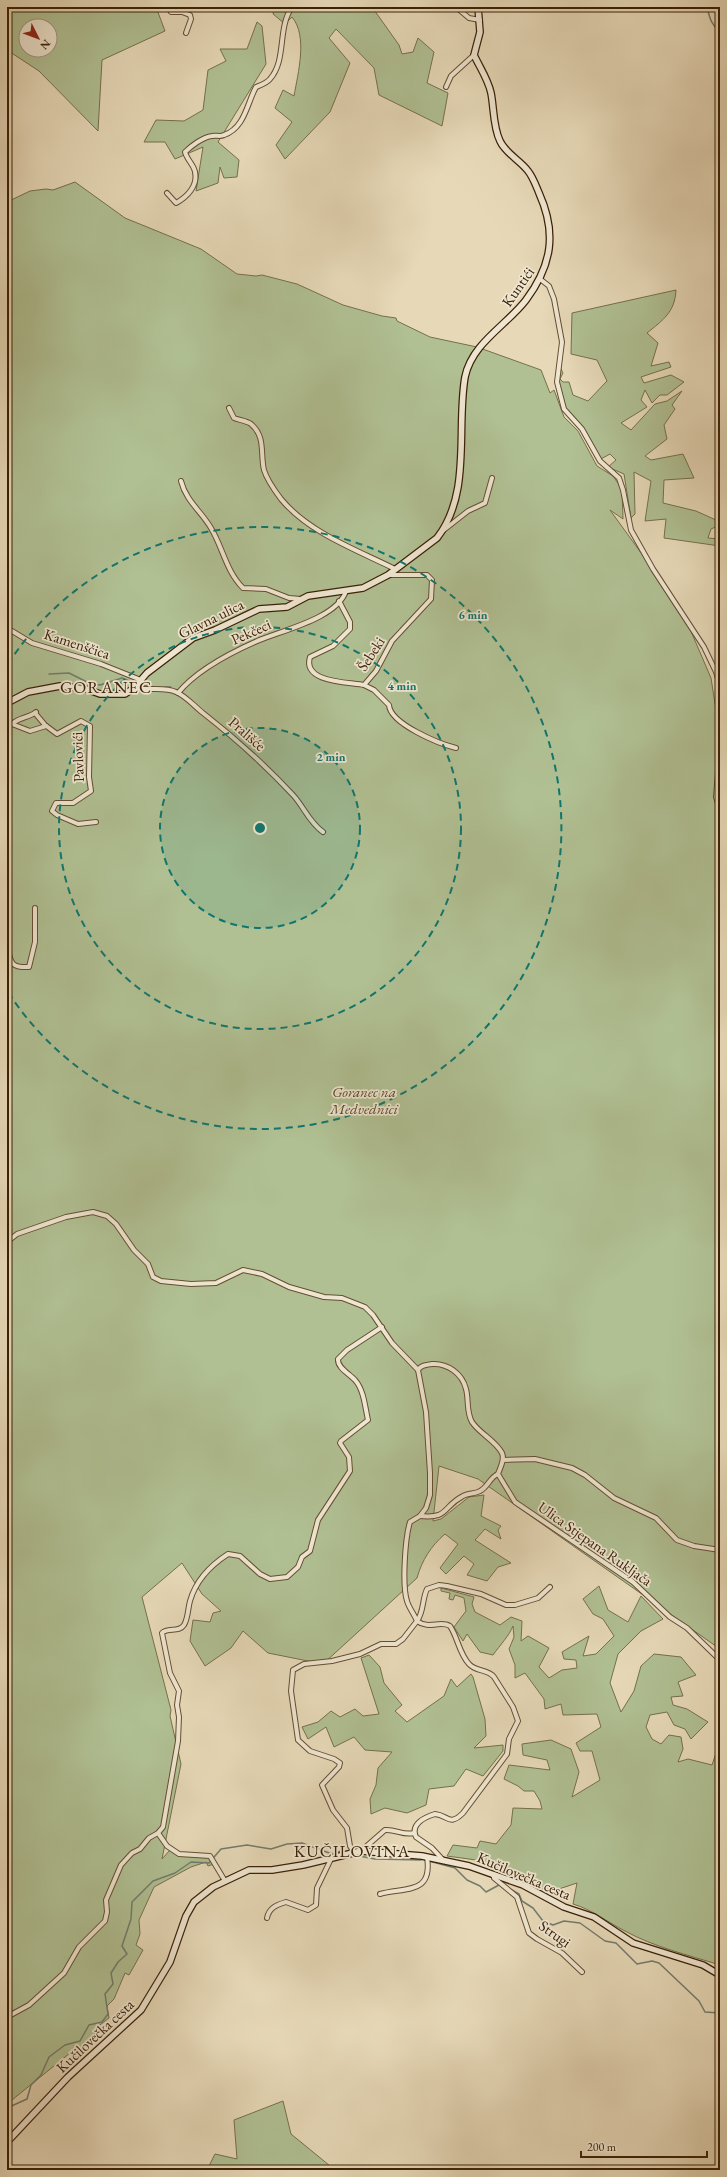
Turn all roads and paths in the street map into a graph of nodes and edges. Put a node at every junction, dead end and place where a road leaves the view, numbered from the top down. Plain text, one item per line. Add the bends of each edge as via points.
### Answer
1 (168, 7) edge
2 (292, 7) edge
3 (456, 7) edge
4 (478, 7) edge
5 (481, 20) junction
6 (186, 33) dead end
7 (474, 56) junction
8 (446, 87) dead end
9 (167, 193) dead end
10 (540, 279) junction
11 (229, 408) dead end
12 (492, 478) dead end
13 (181, 481) dead end
14 (440, 533) junction
15 (395, 569) junction
16 (388, 574) junction
17 (346, 591) junction
18 (301, 599) junction
19 (339, 601) junction
20 (7, 628) edge
21 (364, 685) junction
22 (136, 686) junction
23 (720, 686) edge
24 (178, 693) junction
25 (9, 703) edge
26 (12, 724) junction
27 (7, 725) edge
28 (46, 726) junction
29 (456, 748) dead end
30 (720, 748) edge
31 (720, 809) edge
32 (96, 822) dead end
33 (323, 832) dead end
34 (35, 908) dead end
35 (7, 946) edge
36 (7, 1242) edge
37 (382, 1327) junction
38 (418, 1370) junction
39 (503, 1460) junction
40 (498, 1474) junction
41 (420, 1516) junction
42 (720, 1550) edge
43 (550, 1587) dead end
44 (417, 1621) junction
45 (720, 1660) edge
46 (158, 1833) junction
47 (414, 1833) junction
48 (361, 1851) junction
49 (354, 1852) junction
50 (427, 1857) junction
51 (331, 1859) junction
52 (444, 1861) junction
53 (493, 1874) junction
54 (225, 1881) junction
55 (380, 1894) dead end
56 (268, 1918) dead end
57 (582, 1972) dead end
58 (720, 1975) edge
59 (7, 2017) edge
60 (7, 2142) edge

1 - 6 street via 171,12 190,15
2 - 9 street via 283,27 282,44 275,71 270,79 256,87 244,116 232,130 224,136 211,136 185,152 195,172 193,188 186,198 176,203
3 - 5 street via 469,18
4 - 5 street
5 - 7 street
7 - 8 street via 451,76
7 - 10 street, Kuntići via 489,84 499,140 509,154 529,172 544,203 550,236 546,264
10 - 14 street, Kuntići via 510,319 484,342 470,364 464,394 458,485
10 - 23 street via 548,286 554,300 562,342 557,382 564,409 582,429 600,461 619,478 631,530 704,647
11 - 15 street via 234,418 250,423 260,434 266,474 290,509 330,535
12 - 14 street, Kuntići via 485,503 468,511
13 - 18 street, Glavna ulica via 189,500 210,527 229,570 243,588 266,589 289,598
14 - 15 street, Kuntići
15 - 16 street, Kuntići
16 - 17 street, Glavna ulica via 363,588
16 - 21 street, Šebeki via 427,575 432,580 431,599 392,641 376,671
17 - 18 street, Glavna ulica via 321,593
17 - 19 street, Pekčeci
18 - 22 street, Glavna ulica via 287,607 259,609 194,638
19 - 21 street via 350,622 350,628 333,646 310,657 309,666 312,672 320,677
19 - 24 street, Pekčeci via 306,624 266,637 204,670
20 - 22 street, Kamenščica via 32,643 101,664
21 - 29 street, Šebeki via 374,690 405,725 439,743
22 - 24 street, Prališće via 143,690
22 - 25 street, Glavna ulica via 125,694 114,695 60,686 28,692
24 - 33 street, Prališće via 238,741 274,775 300,803 310,821
26 - 27 street, Pavlovići
26 - 28 street, Pavlovići via 30,731
26 - 28 street, Pavlovići via 36,712
28 - 32 street, Pavlovići via 57,734 81,721 90,726 91,791 73,804 56,803 52,811 78,824
30 - 31 street via 716,797
34 - 35 street via 35,942 29,967 12,964 8,960
36 - 37 street via 17,1234 66,1217 85,1212 100,1213 116,1224 134,1250 148,1264 153,1277 161,1281 216,1283 243,1270 262,1274 289,1287 358,1304 373,1315
37 - 38 street via 392,1343
37 - 46 street via 338,1358 340,1365 360,1387 368,1420 340,1441 350,1457 350,1471 318,1520 310,1551 302,1557 298,1567 287,1577 270,1579 260,1574 240,1556 228,1554 213,1565 196,1586 185,1624 179,1630 162,1633 170,1673 179,1691 176,1706 179,1717 178,1741 163,1827
38 - 39 street via 420,1367 433,1364 453,1369 464,1384 469,1415 473,1423 493,1442 502,1454
38 - 41 street via 426,1412 430,1473 430,1495
39 - 40 street
39 - 42 street via 535,1459 572,1468 614,1498 656,1518 677,1540
40 - 41 street via 494,1475 480,1491 464,1496 441,1514 433,1517
40 - 45 street, Ulica Stjepana Rukljača via 515,1502 633,1582
41 - 44 street via 410,1522 407,1533 405,1572 407,1600
43 - 44 street via 538,1598 506,1605 481,1594 447,1586 432,1586 427,1589 424,1596 422,1613
44 - 47 street via 425,1626 450,1626 469,1664 492,1674 513,1706 518,1722 507,1754 463,1813 449,1820 438,1814 428,1816 418,1823
44 - 49 street via 396,1644 381,1644 342,1659 304,1664 295,1667 291,1673 296,1736 301,1745 310,1751 340,1763 322,1785 332,1810 347,1828 350,1846
46 - 54 street via 167,1846 179,1854 207,1856 213,1860
46 - 59 street via 149,1838 121,1865 106,1900 105,1921 80,1947 64,1973 29,2005
47 - 48 street via 404,1834 385,1830
47 - 52 street
48 - 49 street, Kučilovečka cesta
48 - 50 street, Kučilovečka cesta
49 - 51 street, Kučilovečka cesta
50 - 52 street, Kučilovečka cesta
50 - 55 street via 427,1876 421,1884 413,1889 398,1889
51 - 54 street, Kučilovečka cesta via 277,1869 249,1870
51 - 56 street via 317,1888 316,1906 308,1910 286,1902 272,1908 268,1912
52 - 53 street, Kučilovečka cesta
53 - 57 street, Strugi via 494,1878 517,1897 529,1933 562,1953
53 - 58 street, Kučilovečka cesta via 529,1888 564,1907 594,1917 634,1943 703,1965
54 - 60 street, Kučilovečka cesta via 199,1898 191,1907 170,1962 132,2021 68,2077

